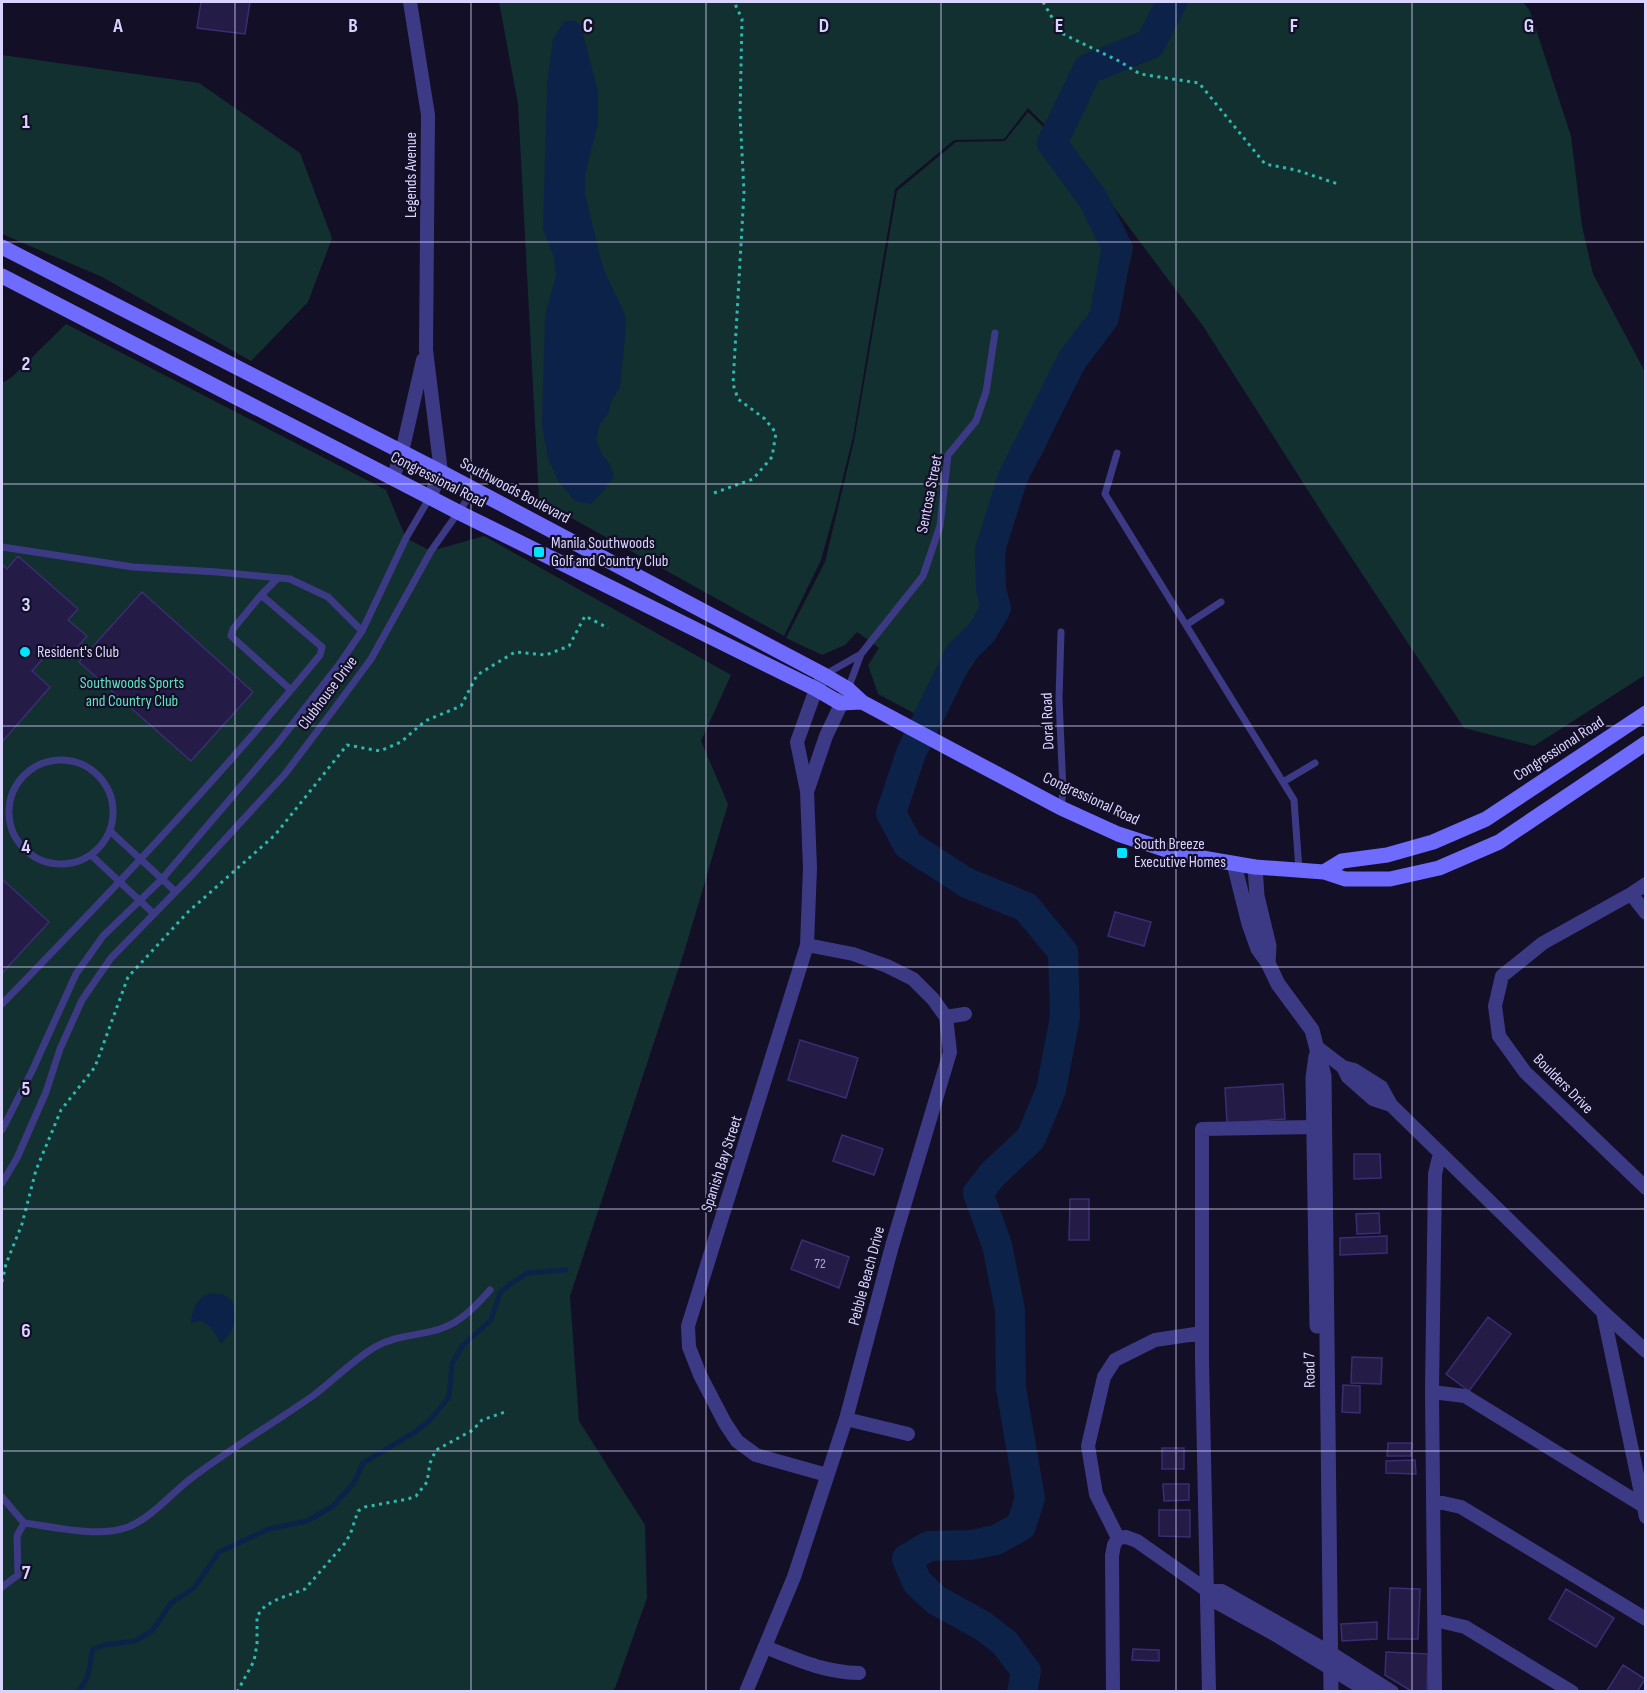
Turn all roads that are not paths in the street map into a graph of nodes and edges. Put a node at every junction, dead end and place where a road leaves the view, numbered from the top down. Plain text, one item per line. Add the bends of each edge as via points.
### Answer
1 (410, 2) edge
2 (2, 247) edge
3 (2, 276) edge
4 (995, 333) dead end
5 (426, 350) junction
6 (402, 452) junction
7 (1117, 453) dead end
8 (441, 472) junction
9 (393, 478) junction
10 (474, 490) junction
11 (430, 497) junction
12 (460, 513) junction
13 (2, 547) edge
14 (604, 559) joint
15 (278, 578) junction
16 (261, 595) junction
17 (1221, 602) dead end
18 (1186, 625) junction
19 (362, 631) junction
20 (1061, 632) dead end
21 (864, 651) junction
22 (820, 682) junction
23 (848, 689) junction
24 (291, 690) junction
25 (862, 702) junction
26 (840, 703) junction
27 (1646, 714) edge
28 (1646, 743) edge
29 (1315, 763) dead end
30 (1283, 783) junction
31 (807, 791) junction
32 (1061, 808) junction
33 (110, 831) junction
34 (1457, 832) junction
35 (91, 855) junction
36 (1466, 856) junction
37 (141, 860) junction
38 (1234, 864) junction
39 (1255, 867) junction
40 (1299, 870) junction
41 (1324, 872) junction
42 (162, 879) junction
43 (119, 883) junction
44 (1646, 884) edge
45 (175, 891) junction
46 (1631, 894) junction
47 (139, 901) junction
48 (153, 913) junction
49 (1646, 913) edge
50 (807, 945) junction
51 (1268, 963) junction
52 (2, 1004) edge
53 (965, 1014) dead end
54 (946, 1017) junction
55 (1318, 1048) junction
56 (1314, 1127) junction
57 (2, 1128) edge
58 (1440, 1153) junction
59 (2, 1183) edge
60 (1646, 1188) edge
61 (490, 1290) dead end
62 (1603, 1312) junction
63 (1202, 1333) junction
64 (1646, 1351) edge
65 (1432, 1392) junction
66 (846, 1419) junction
67 (908, 1434) dead end
68 (1641, 1473) edge
69 (827, 1475) junction
70 (2, 1497) edge
71 (1434, 1501) junction
72 (1644, 1511) edge
73 (24, 1523) junction
74 (1118, 1538) junction
75 (2, 1587) edge
76 (1208, 1591) junction
77 (1646, 1618) edge
78 (1435, 1620) junction
79 (765, 1647) junction
80 (1325, 1657) junction
81 (859, 1673) dead end
82 (746, 1692) edge
83 (1113, 1692) edge
84 (1209, 1692) edge
85 (1321, 1692) edge
86 (1331, 1692) edge
87 (1369, 1692) edge
88 (1392, 1692) edge
89 (1435, 1692) edge
90 (1572, 1692) edge

1 - 5 street, Legends Avenue via 428,115
2 - 6 main road, Congressional Road
3 - 9 main road, Congressional Road
4 - 21 lane, Sentosa Street via 986,392 976,421 948,455 940,526 923,576
5 - 6 street, Legends Avenue
5 - 8 street, Legends Avenue
6 - 8 main road, Congressional Road
6 - 9 street, Legends Avenue
7 - 18 lane via 1105,494
8 - 10 main road, Southwoods Boulevard
8 - 11 street
9 - 11 main road, Congressional Road
10 - 12 lane, Clubhouse Drive
10 - 14 main road, Southwoods Boulevard
11 - 12 main road, Congressional Road
11 - 19 lane, Clubhouse Drive
12 - 22 main road, Congressional Road
12 - 45 lane, Clubhouse Drive via 431,551 371,659 285,774
13 - 15 lane via 133,567
14 - 22 main road, Congressional Road
15 - 16 lane
15 - 19 lane via 290,579 328,597
16 - 24 lane via 231,636
16 - 24 lane via 322,647 320,655
17 - 18 lane
18 - 30 lane
19 - 42 lane, Clubhouse Drive via 277,744
20 - 32 lane, Doral Road
21 - 22 lane
21 - 23 lane
22 - 23 main road, Congressional Road
22 - 26 main road, Congressional Road
22 - 31 street, Spanish Bay Street via 797,742
23 - 25 main road, Congressional Road
23 - 26 street, Spanish Bay Street
24 - 37 lane
25 - 26 main road
25 - 32 main road, Congressional Road
26 - 31 street, Spanish Bay Street
27 - 34 main road, Congressional Road via 1486,819
28 - 36 main road, Congressional Road via 1499,842
29 - 30 lane
30 - 40 lane via 1294,800
31 - 50 street, Spanish Bay Street
32 - 38 main road, Congressional Road via 1118,834 1179,854
33 - 35 lane
33 - 35 lane via 114,811 110,792 92,769 74,761 54,760 36,766 20,779 11,797 9,817 14,836 26,852 53,864 73,863
33 - 37 lane
34 - 36 main road
34 - 41 main road, Congressional Road via 1387,855 1342,861
35 - 43 lane
36 - 41 main road, Congressional Road via 1439,868 1390,879 1345,879
37 - 42 lane
37 - 43 lane
38 - 39 main road, Congressional Road
38 - 51 street, Road 7 via 1257,949
39 - 40 main road, Congressional Road
39 - 51 street, Road 7 via 1257,896 1269,946
40 - 41 main road, Congressional Road
42 - 45 lane
42 - 47 lane, Clubhouse Drive
43 - 47 lane
43 - 52 lane
44 - 46 street, Boulders Drive
45 - 48 lane, Clubhouse Drive
46 - 49 street
46 - 60 street, Boulders Drive via 1543,943 1502,976 1495,1006 1499,1036 1525,1072
47 - 48 lane
47 - 57 lane, Clubhouse Drive via 103,936 76,974
48 - 59 lane, Clubhouse Drive via 111,958 82,1000 46,1092
50 - 54 street via 853,954 913,979
50 - 69 street, Spanish Bay Street via 688,1326 689,1347 700,1374 736,1441 756,1455
51 - 55 street, Road 7 via 1278,984 1308,1023
53 - 54 street
54 - 66 street, Pebble Beach Drive via 950,1052
55 - 56 street, Road 7 via 1313,1078
55 - 58 street via 1381,1088 1391,1105
55 - 80 street, Road 7 via 1324,1076
56 - 63 street via 1202,1128
56 - 80 street, Road 7
58 - 62 street
58 - 65 street via 1435,1174
61 - 73 lane via 454,1323 393,1338 374,1348 316,1393 196,1474 138,1523 106,1531
62 - 64 street
62 - 68 street
63 - 74 street via 1155,1340 1115,1360 1104,1377 1088,1446 1096,1494
63 - 76 street
65 - 71 street
65 - 72 street via 1465,1396
66 - 67 street
66 - 69 street, Pebble Beach Drive
68 - 72 street
69 - 79 street, Pebble Beach Drive via 794,1577
70 - 73 lane
71 - 77 street via 1461,1508
71 - 78 street
73 - 75 lane via 17,1536 18,1575
74 - 76 street via 1137,1541
74 - 83 street via 1112,1556
76 - 80 street via 1218,1603
76 - 84 street
78 - 89 street
78 - 90 street via 1465,1627
79 - 81 street via 814,1666
79 - 82 street, Pebble Beach Drive
80 - 85 street, Road 7
80 - 86 street, Road 7
80 - 87 street
80 - 88 street

